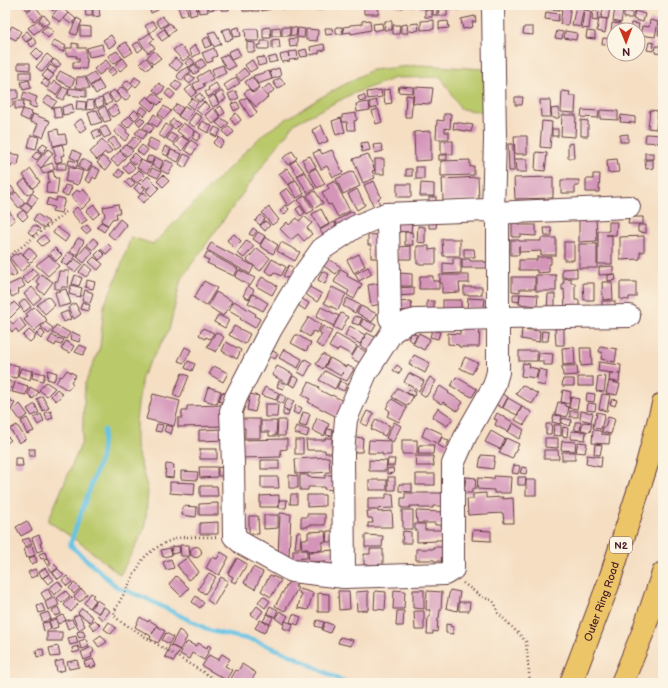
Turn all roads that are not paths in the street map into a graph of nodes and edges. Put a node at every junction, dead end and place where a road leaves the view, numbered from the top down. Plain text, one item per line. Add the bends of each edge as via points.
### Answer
1 (493, 5) edge
2 (629, 207) dead end
3 (493, 213) junction
4 (386, 214) junction
5 (628, 316) dead end
6 (498, 318) junction
7 (399, 327) junction
8 (663, 404) edge
9 (663, 573) edge
10 (344, 577) junction
11 (570, 683) edge
12 (622, 683) edge

1 - 3 street
2 - 3 street
3 - 4 street via 487,210
3 - 6 street via 498,220
4 - 7 street via 390,318
4 - 10 street via 355,227 322,249 271,329 231,411 234,536 243,544 292,571
5 - 6 street
6 - 7 street via 416,320
6 - 10 street via 498,372 494,386 453,464 453,568 445,574
7 - 10 street via 392,332 366,373 346,419 343,452
8 - 11 highway, Outer Ring Road / N2 via 647,464 608,585
9 - 12 highway

